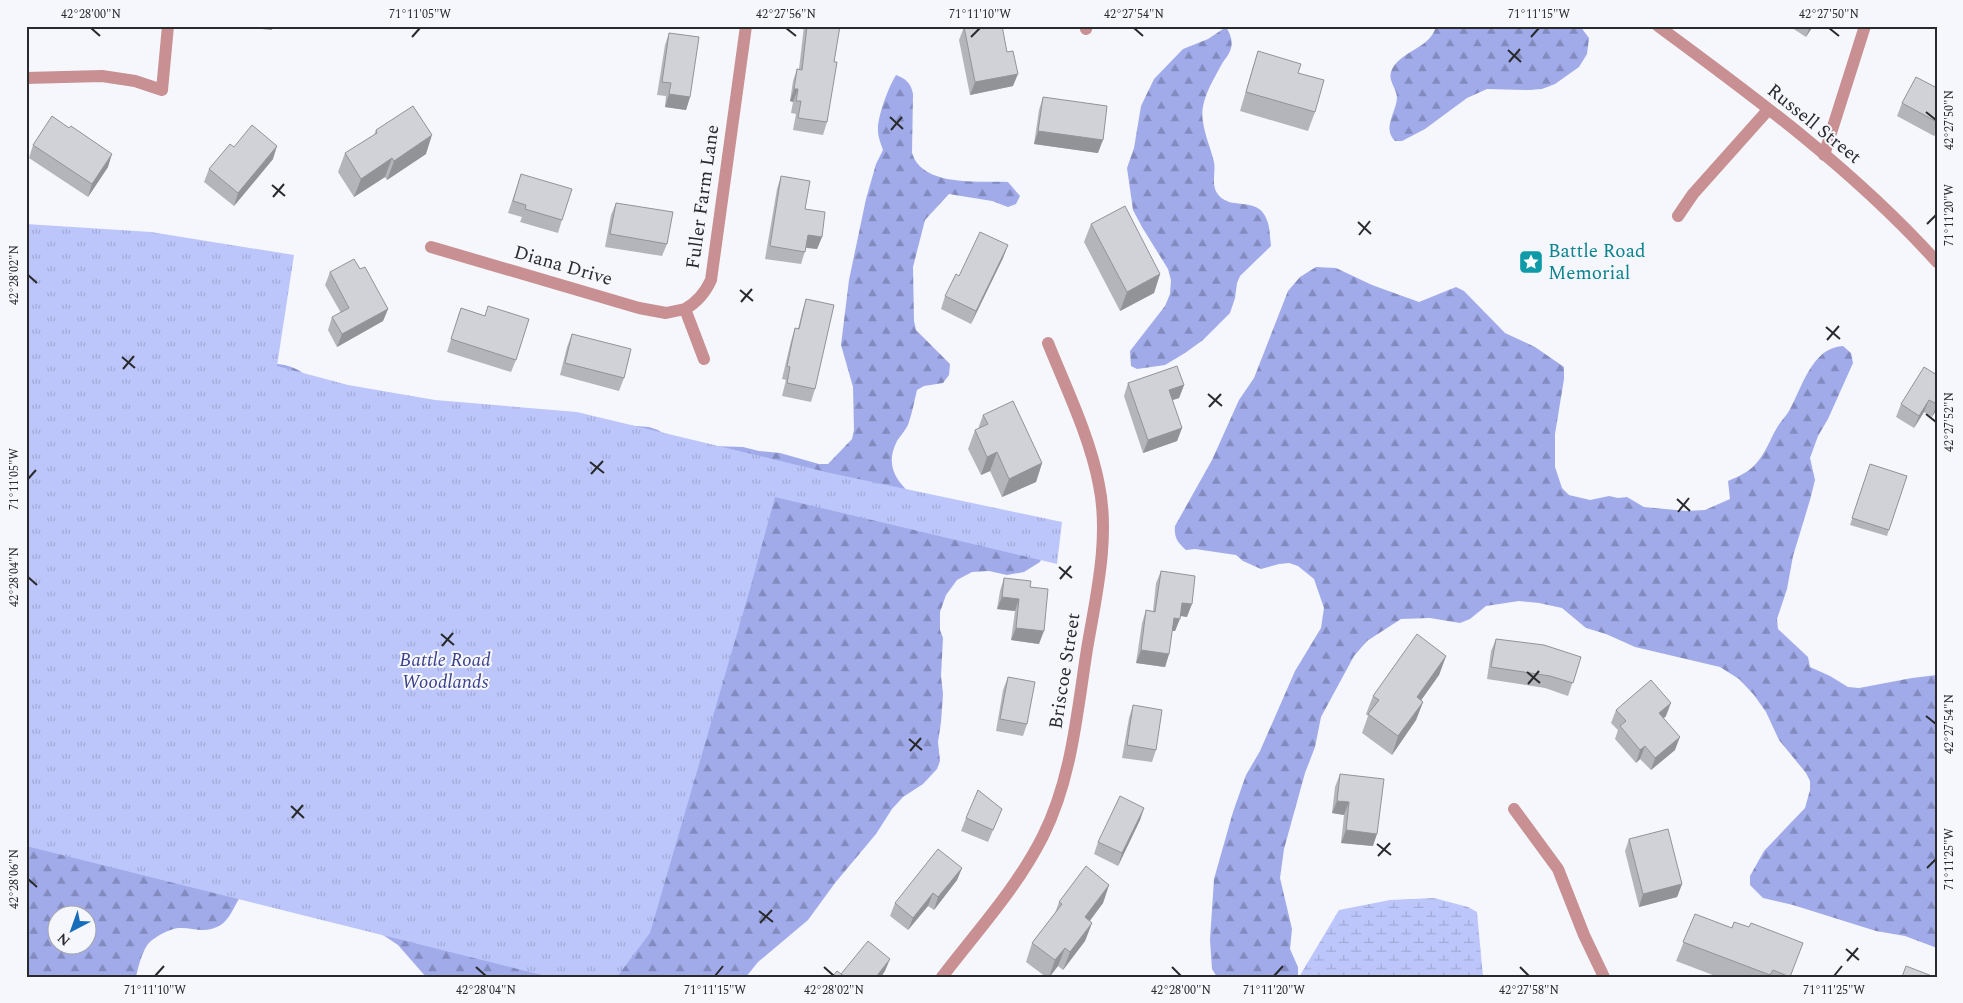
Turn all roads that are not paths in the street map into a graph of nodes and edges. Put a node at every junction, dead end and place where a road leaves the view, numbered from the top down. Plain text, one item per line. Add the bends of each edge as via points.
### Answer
1 (168, 26) edge
2 (746, 26) edge
3 (1658, 26) edge
4 (1865, 26) edge
5 (26, 78) edge
6 (1768, 110) junction
7 (1824, 155) junction
8 (1678, 216) dead end
9 (431, 247) dead end
10 (1937, 262) edge
11 (685, 309) junction
12 (1048, 343) dead end
13 (704, 359) dead end
14 (1514, 809) dead end
15 (942, 977) edge
16 (1604, 977) edge

1 - 5 street via 162,90 135,81 102,76
2 - 11 street, Fuller Farm Lane via 711,280 703,295
3 - 6 street, Russell Street
4 - 7 street
6 - 7 street, Russell Street
6 - 8 street via 1693,194
7 - 10 street, Russell Street via 1879,203
9 - 11 street, Diana Drive via 646,310 666,313
11 - 13 street
12 - 15 street, Briscoe Street via 1089,450 1103,512 1101,558 1074,732 1063,786 1036,850 1004,898
14 - 16 street via 1558,869

